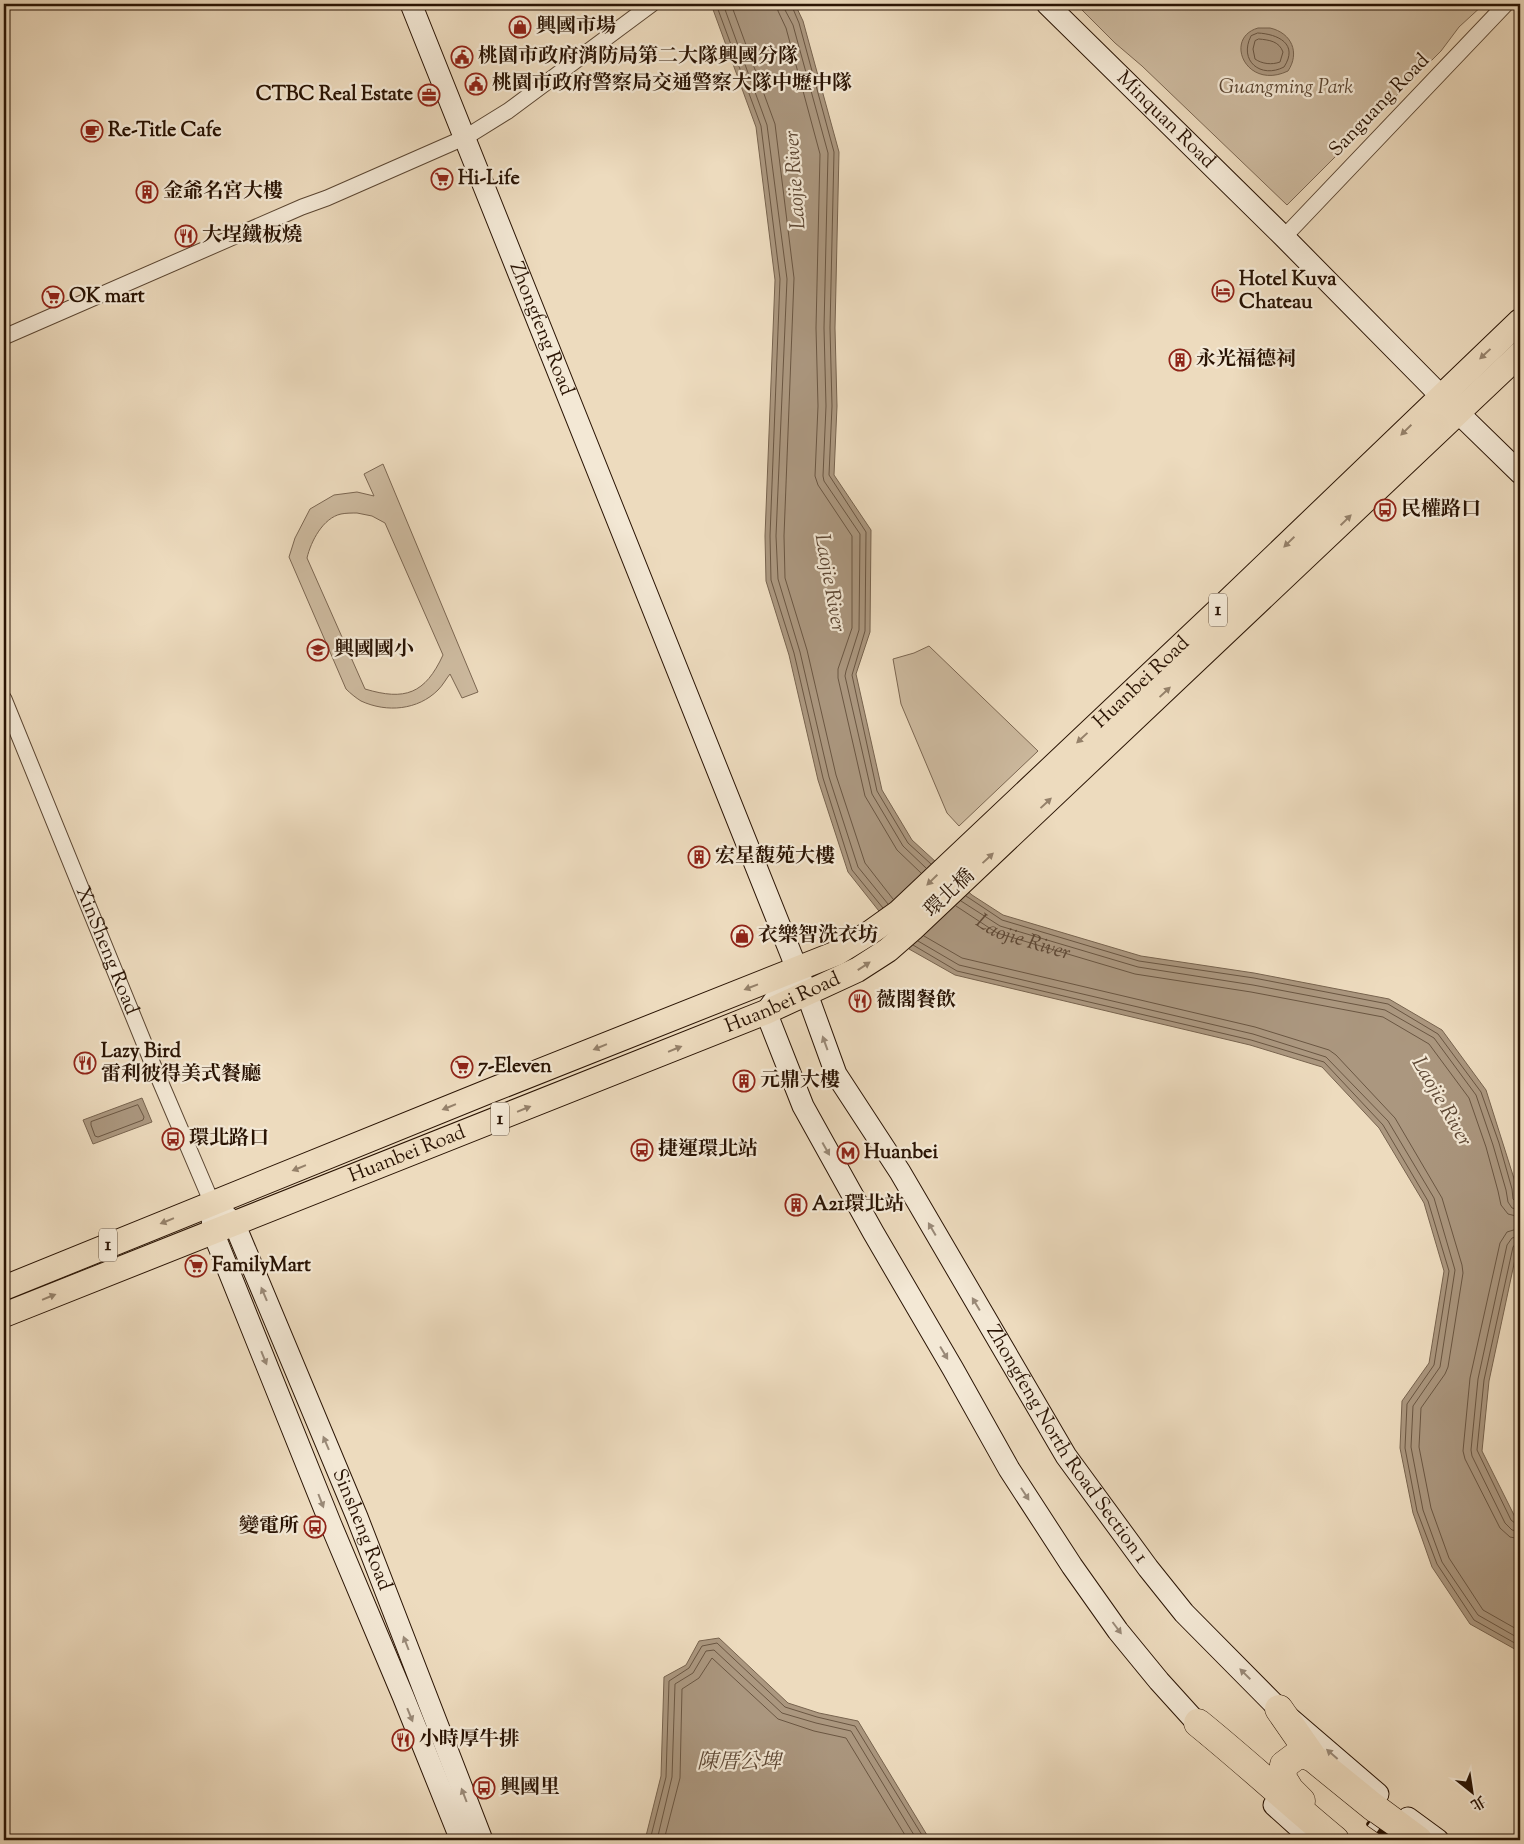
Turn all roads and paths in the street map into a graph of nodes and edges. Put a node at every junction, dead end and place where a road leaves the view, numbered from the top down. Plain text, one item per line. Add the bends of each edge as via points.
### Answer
1 (411, 4) edge
2 (652, 4) edge
3 (1048, 4) edge
4 (1506, 4) edge
5 (466, 137) junction
6 (1284, 237) junction
7 (1520, 321) edge
8 (4, 338) edge
9 (1520, 354) edge
10 (1441, 396) junction
11 (1459, 412) junction
12 (1520, 473) edge
13 (4, 699) edge
14 (1002, 829) junction
15 (871, 932) joint
16 (888, 950) joint
17 (796, 969) junction
18 (807, 994) junction
19 (766, 1012) junction
20 (212, 1203) junction
21 (223, 1228) junction
22 (4, 1288) edge
23 (4, 1315) edge
24 (1280, 1709) junction
25 (1198, 1722) junction
26 (1313, 1758) junction
27 (461, 1840) edge
28 (482, 1840) edge
29 (1313, 1840) edge
30 (1335, 1840) edge
31 (1340, 1840) edge
32 (1418, 1840) edge
33 (1438, 1840) edge

1 - 5 main road, Zhongfeng Road
2 - 5 street via 508,111
3 - 6 main road, Minquan Road
4 - 6 street, Sanguang Road
5 - 8 street
5 - 17 main road, Zhongfeng Road
6 - 10 main road, Minquan Road
7 -> 10 main road, 1
9 - 11 main road, 1
10 - 11 main road, Minquan Road
10 -> 14 main road, Huanbei Road / 1 via 1224,604
11 - 12 main road, Minquan Road
14 -> 11 main road, Huanbei Road / 1
13 - 20 street, XinSheng Road
14 -> 15 main road, 環北橋 / 1
16 -> 14 main road, 環北橋 / 1 via 912,929
15 - 17 main road, Huanbei Road / 1 via 837,953
18 -> 16 main road, Huanbei Road / 1 via 857,970
17 - 18 main road, Zhongfeng North Road Section 1
17 - 19 main road
17 -> 20 main road, Huanbei Road / 1
18 - 19 main road, Huanbei Road / 1
24 -> 18 main road, Zhongfeng North Road Section 1 via 1184,1613 1066,1456 900,1172 836,1074
21 -> 19 main road, Huanbei Road / 1
19 -> 25 main road via 803,1106 1009,1469 1118,1631
20 - 21 main road, XinSheng Road
20 -> 22 main road, Huanbei Road / 1
23 -> 21 main road, Huanbei Road / 1
21 -> 27 main road via 331,1526
28 -> 21 main road, Sinsheng Road via 357,1517
24 - 26 highway
33 -> 24 main road, Zhongfeng North Road Section 1 via 1386,1801
25 - 29 main road via 1240,1774
25 - 30 highway
26 - 31 highway via 1300,1753 1293,1757 1284,1765 1282,1777 1290,1790
26 - 32 highway

